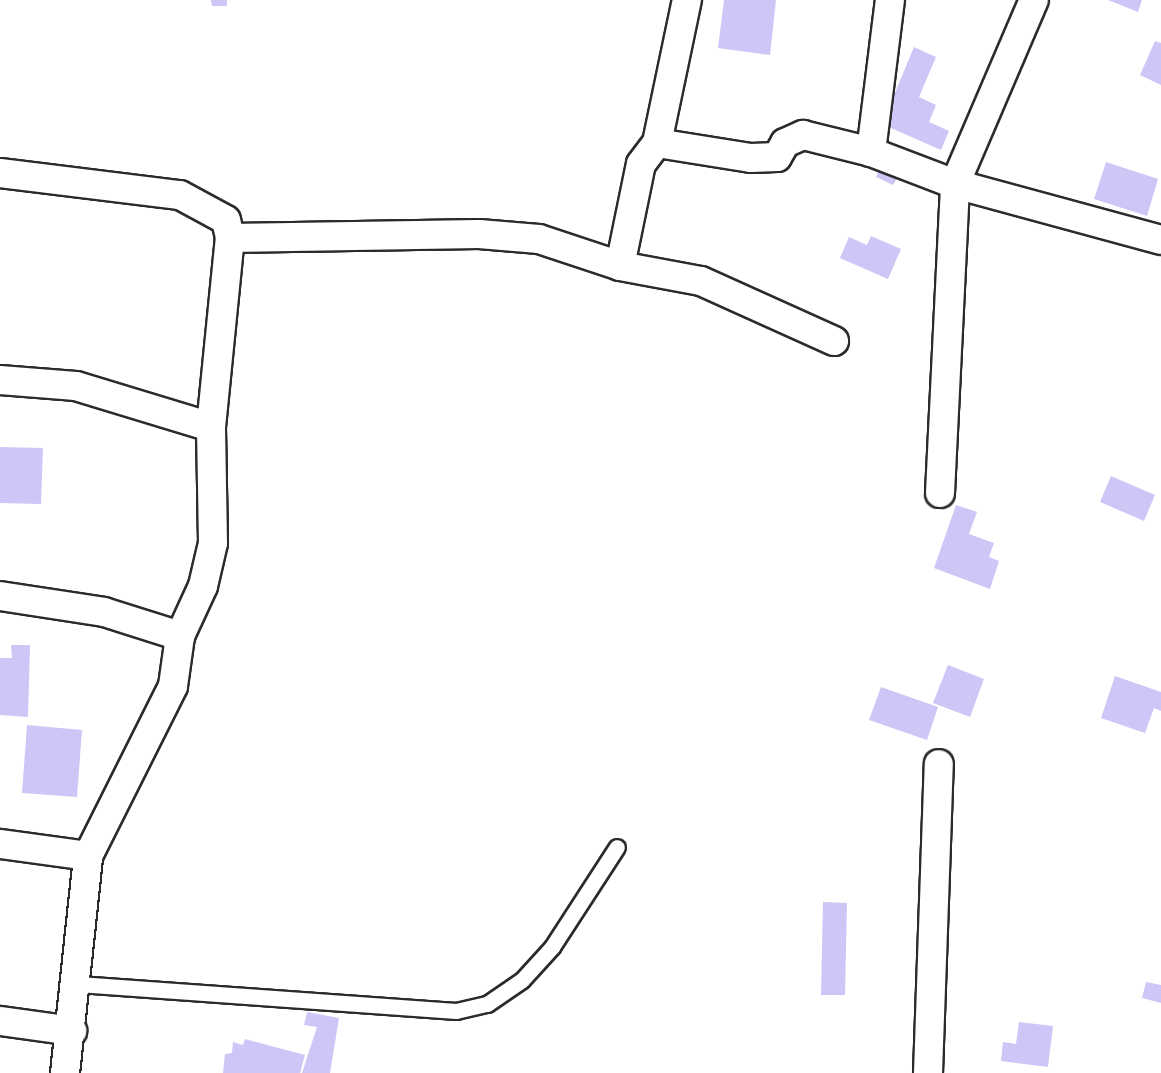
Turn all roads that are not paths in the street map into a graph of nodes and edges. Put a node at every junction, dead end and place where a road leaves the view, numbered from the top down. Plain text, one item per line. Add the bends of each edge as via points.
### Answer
1 (687, 0) edge
2 (890, 0) edge
3 (1034, 0) edge
4 (657, 143) junction
5 (871, 152) junction
6 (0, 172) edge
7 (955, 184) junction
8 (230, 238) junction
9 (1161, 240) edge
10 (620, 266) junction
11 (834, 341) dead end
12 (0, 380) edge
13 (211, 427) junction
14 (940, 493) dead end
15 (0, 596) edge
16 (180, 636) junction
17 (939, 764) dead end
18 (0, 844) edge
19 (617, 848) dead end
20 (88, 856) junction
21 (78, 984) junction
22 (0, 1021) edge
23 (72, 1031) junction
24 (65, 1073) edge
25 (928, 1073) edge

1 - 4 street
2 - 5 street
3 - 7 street
4 - 5 street via 777,157 786,143 802,135
4 - 10 street via 641,164
5 - 7 street
6 - 8 street via 180,195 226,220
7 - 9 street
7 - 14 street
8 - 10 street via 479,234 539,239
8 - 13 street
10 - 11 street via 700,281
12 - 13 street via 76,386
13 - 16 street via 213,543 203,586
15 - 16 street via 104,612
16 - 20 street via 173,686
17 - 25 street
18 - 20 street
19 - 21 lane via 552,947 522,980 487,1004 456,1011
20 - 21 street
21 - 23 street
22 - 23 street
23 - 24 street

